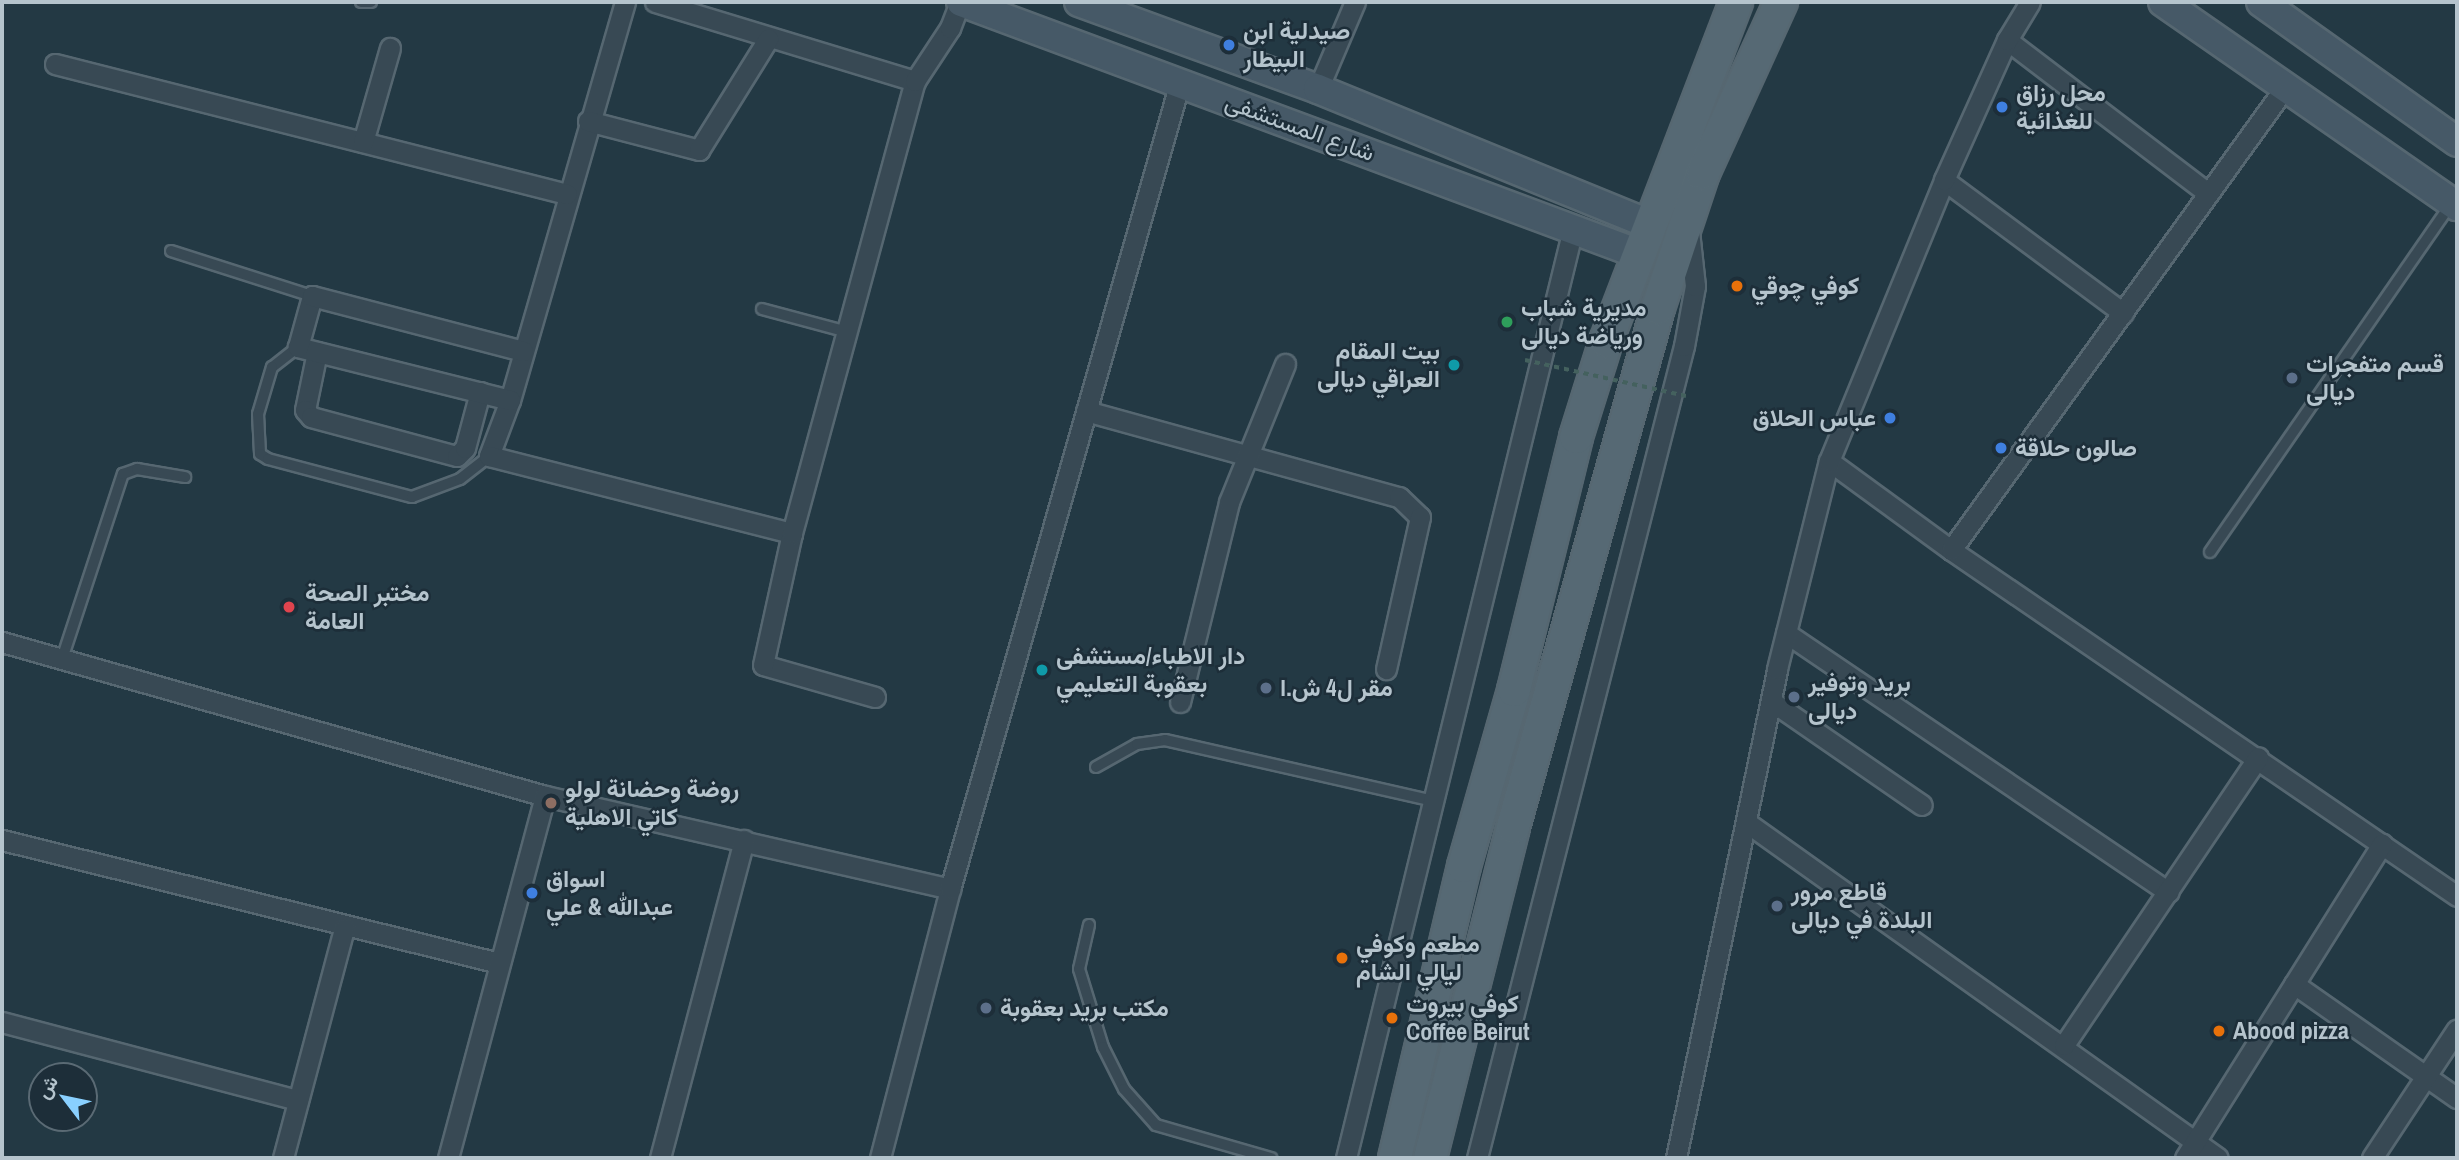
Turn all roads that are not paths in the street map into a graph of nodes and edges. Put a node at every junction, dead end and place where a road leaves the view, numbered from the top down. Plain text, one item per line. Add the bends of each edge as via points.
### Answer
1 (361, 2) edge
2 (371, 2) edge
3 (624, 2) edge
4 (655, 2) edge
5 (961, 2) edge
6 (1079, 2) edge
7 (1355, 2) edge
8 (1736, 2) edge
9 (1781, 2) edge
10 (2030, 2) edge
11 (2163, 2) edge
12 (2261, 2) edge
13 (768, 39) junction
14 (2007, 40) junction
15 (390, 48) dead end
16 (55, 64) dead end
17 (915, 81) junction
18 (1180, 82) junction
19 (2286, 86) junction
20 (1318, 89) junction
21 (588, 121) junction
22 (363, 142) junction
23 (2457, 142) edge
24 (1505, 165) junction
25 (1944, 180) junction
26 (2208, 193) junction
27 (567, 194) junction
28 (1491, 198) junction
29 (2455, 205) edge
30 (1688, 218) junction
31 (1652, 225) junction
32 (1573, 229) junction
33 (171, 251) dead end
34 (1639, 254) junction
35 (312, 296) junction
36 (762, 309) dead end
37 (2123, 313) junction
38 (848, 332) junction
39 (307, 350) junction
40 (523, 351) junction
41 (1285, 364) dead end
42 (480, 392) junction
43 (510, 400) junction
44 (1086, 411) junction
45 (489, 456) junction
46 (1247, 459) junction
47 (1829, 461) junction
48 (185, 477) dead end
49 (792, 533) junction
50 (1951, 550) junction
51 (2210, 552) dead end
52 (1786, 633) junction
53 (2, 642) edge
54 (62, 659) junction
55 (1386, 669) dead end
56 (874, 697) dead end
57 (1771, 701) junction
58 (1180, 702) dead end
59 (2258, 757) junction
60 (1096, 767) dead end
61 (545, 796) junction
62 (1433, 801) junction
63 (1922, 805) dead end
64 (1746, 822) junction
65 (2, 840) edge
66 (744, 840) junction
67 (2382, 844) junction
68 (950, 889) junction
69 (2168, 892) junction
70 (2457, 896) edge
71 (1089, 925) dead end
72 (344, 928) junction
73 (499, 963) junction
74 (2294, 984) junction
75 (2, 1022) edge
76 (2457, 1030) edge
77 (2064, 1045) junction
78 (2427, 1074) junction
79 (2457, 1098) edge
80 (298, 1100) junction
81 (2190, 1150) edge
82 (283, 1158) edge
83 (448, 1158) edge
84 (660, 1158) edge
85 (880, 1158) edge
86 (1271, 1158) edge
87 (1346, 1158) edge
88 (1395, 1158) edge
89 (1430, 1158) edge
90 (1477, 1158) edge
91 (1676, 1158) edge
92 (2218, 1158) edge
93 (2372, 1158) edge

1 - 2 lane
3 - 21 street
4 - 13 street
5 - 17 street via 950,28
5 - 18 street, شارع المستشفى
6 - 20 street, شارع المستشفى
7 - 20 street
8 - 31 main road
9 - 30 main road via 1744,76
10 - 14 street
11 - 19 street
12 - 23 street
13 - 17 street
13 - 21 street via 699,150
14 - 25 street
14 - 26 street
15 - 22 street
16 - 22 street
17 - 38 street
18 - 28 street, شارع المستشفى
18 - 44 street
19 - 26 street
19 - 29 street
20 - 24 street, شارع المستشفى
21 - 27 street
22 - 27 street
24 - 28 street via 1513,177 1511,191
24 - 31 street, شارع المستشفى
25 - 37 street
25 - 47 street
26 - 37 street
27 - 40 street
28 - 32 street, شارع المستشفى
29 - 51 lane
30 - 89 main road via 1654,321 1517,814
30 - 90 street via 1695,286 1684,346
31 - 34 main road
32 - 34 street, شارع المستشفى
32 - 62 street
33 - 35 lane
34 - 88 main road via 1576,437 1514,690 1464,866
35 - 39 street
35 - 40 street
36 - 38 lane
37 - 50 street
38 - 49 street
39 - 42 street
39 - 42 street via 305,410 311,418 457,456 465,448
39 - 45 lane via 272,367 258,414 260,454 268,459 412,497 460,479
40 - 43 street
41 - 46 street
42 - 43 street
43 - 45 street
44 - 46 street
44 - 68 street
45 - 49 street
46 - 55 street via 1399,498 1420,517
46 - 58 street via 1230,502
47 - 50 street
47 - 52 street
48 - 54 lane via 137,469 124,474
49 - 56 street via 763,665
50 - 59 street
52 - 57 street
52 - 69 street
53 - 54 street
54 - 61 street
57 - 63 street
57 - 64 street
59 - 67 street
59 - 69 street
60 - 62 lane via 1137,744 1165,740
61 - 66 street
61 - 73 street
62 - 87 street
64 - 77 street
64 - 91 street
65 - 72 street
66 - 68 street
66 - 84 street
67 - 70 street
67 - 74 street
68 - 85 street
69 - 77 street
71 - 86 lane via 1079,969 1103,1048 1124,1089 1156,1125
72 - 73 street
72 - 80 street
73 - 83 street
74 - 78 street
74 - 81 street
75 - 80 street
76 - 78 street
77 - 81 street
78 - 79 street
78 - 93 street
80 - 82 street
81 - 92 street

